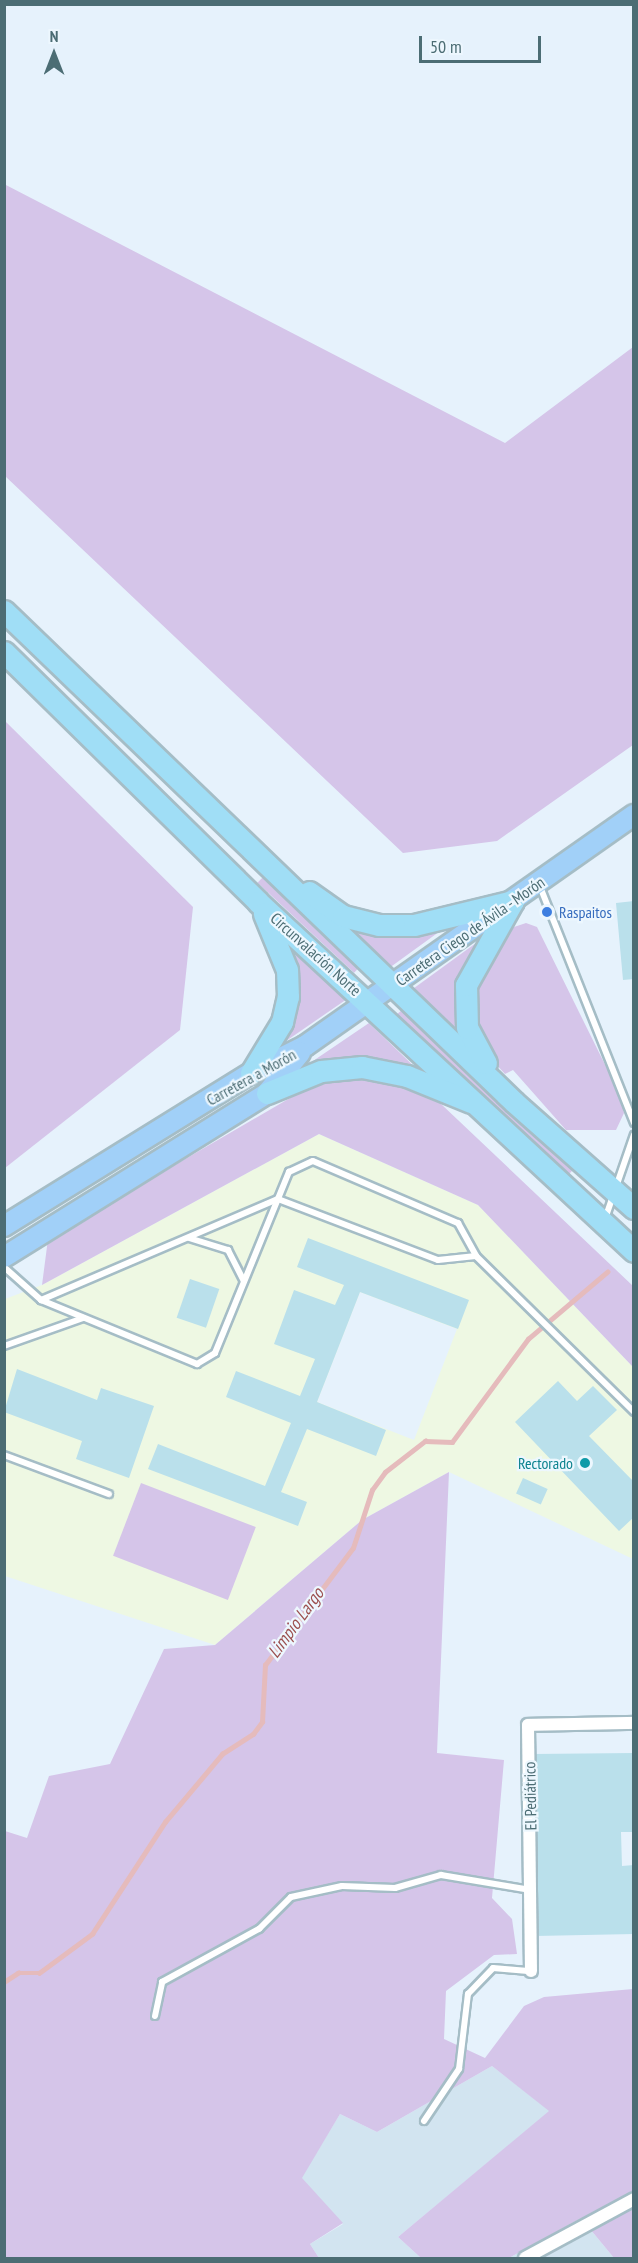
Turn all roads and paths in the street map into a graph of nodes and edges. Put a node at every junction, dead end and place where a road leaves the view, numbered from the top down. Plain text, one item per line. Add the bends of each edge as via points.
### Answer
1 (4, 611) edge
2 (4, 652) edge
3 (633, 815) edge
4 (256, 855) junction
5 (539, 883) junction
6 (513, 901) junction
7 (258, 902) junction
8 (393, 986) junction
9 (370, 1004) junction
10 (305, 1046) junction
11 (251, 1073) junction
12 (267, 1093) junction
13 (514, 1102) junction
14 (480, 1105) junction
15 (633, 1124) edge
16 (633, 1135) edge
17 (618, 1193) junction
18 (278, 1199) junction
19 (633, 1208) edge
20 (604, 1222) junction
21 (4, 1226) edge
22 (189, 1238) junction
23 (633, 1251) edge
24 (476, 1256) junction
25 (4, 1257) edge
26 (4, 1267) edge
27 (245, 1281) junction
28 (41, 1300) junction
29 (83, 1318) junction
30 (4, 1346) edge
31 (633, 1412) edge
32 (4, 1455) edge
33 (109, 1494) dead end
34 (633, 1724) edge
35 (531, 1890) junction
36 (531, 1971) joint
37 (155, 2016) dead end
38 (424, 2121) dead end
39 (633, 2199) edge
40 (525, 2259) edge

1 - 4 highway, Circunvalación Norte
2 - 7 highway, Circunvalación Norte
3 - 5 main road, Carretera Ciego de Ávila - Morón
4 - 6 highway via 344,916 379,925 414,925
4 - 8 highway, Circunvalación Norte
5 - 6 main road, Carretera Ciego de Ávila - Morón
5 - 15 lane
6 - 8 main road, Carretera Ciego de Ávila - Morón
6 - 13 highway via 466,985 464,1012 472,1043
7 - 9 highway, Circunvalación Norte
7 - 11 highway via 287,970 288,997 282,1022
8 - 9 main road, Carretera Ciego de Ávila - Morón
8 - 13 highway, Circunvalación Norte
9 - 10 main road, Carretera Ciego de Ávila - Morón
9 - 14 highway, Circunvalación Norte
10 - 11 main road, Carretera a Morón
10 - 12 main road, Carretera a Morón
11 - 21 main road, Carretera a Morón
12 - 14 highway via 321,1071 362,1067 407,1076
12 - 25 main road, Carretera a Morón
13 - 17 highway, Circunvalación Norte
14 - 20 highway, Circunvalación Norte
16 - 17 lane
17 - 19 highway, Circunvalación Norte
17 - 20 lane
18 - 22 lane
18 - 24 lane via 438,1260
18 - 24 lane via 289,1172 313,1161 458,1223
18 - 27 lane
20 - 23 highway, Circunvalación Norte
22 - 27 lane via 228,1250
22 - 28 lane
24 - 31 lane via 546,1330
26 - 28 lane
27 - 29 lane via 215,1353 197,1364
28 - 29 lane
29 - 30 lane
32 - 33 lane
34 - 35 street, El Pediátrico via 528,1725
35 - 36 street, El Pediátrico
35 - 37 lane via 441,1875 395,1888 342,1886 291,1897 259,1929 162,1982
36 - 38 lane via 493,1968 468,1994 459,2069
39 - 40 street

